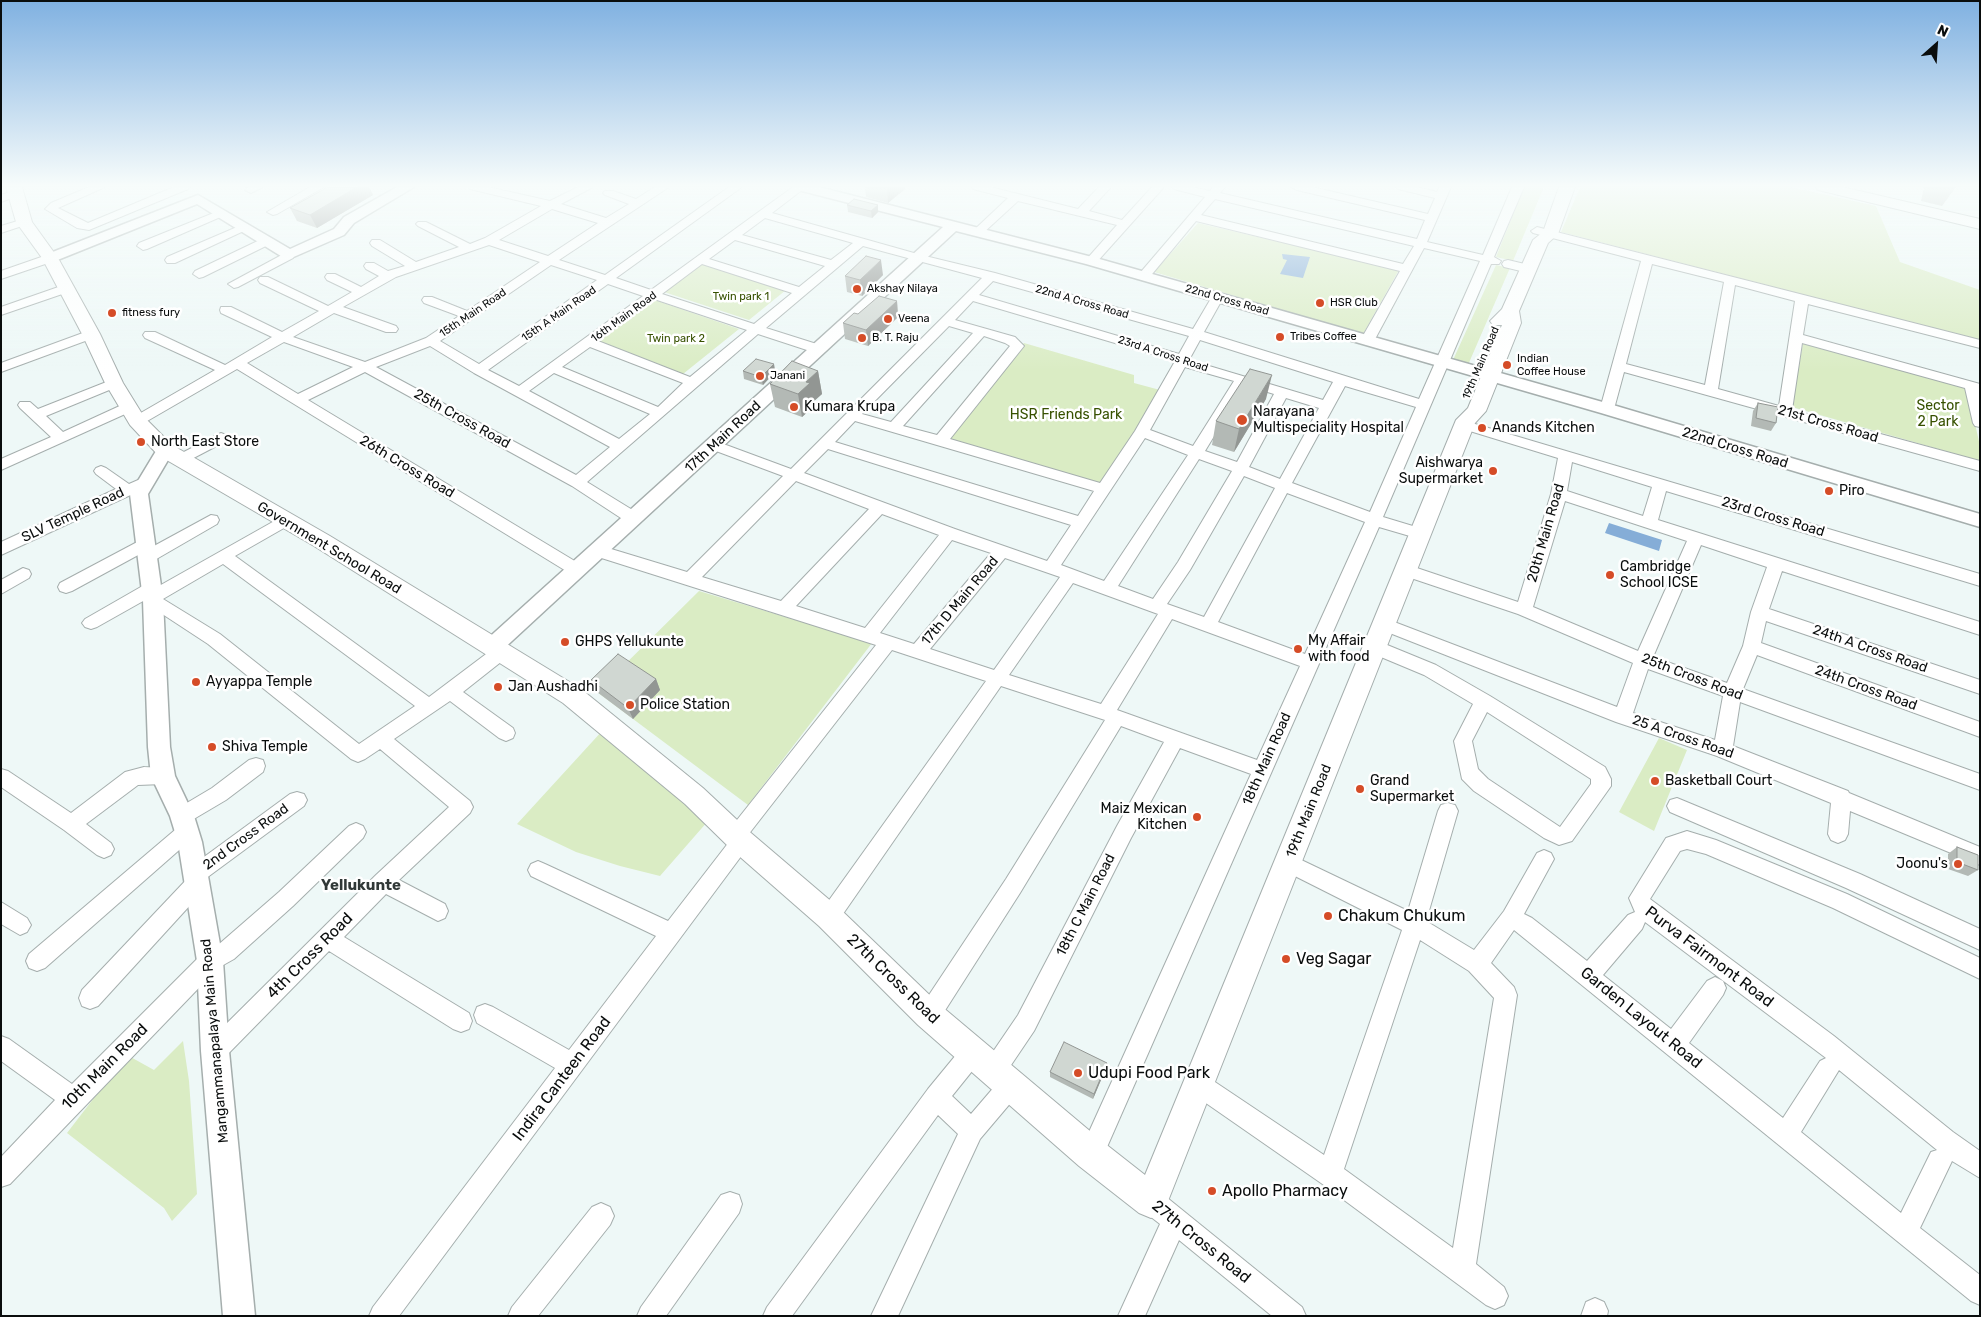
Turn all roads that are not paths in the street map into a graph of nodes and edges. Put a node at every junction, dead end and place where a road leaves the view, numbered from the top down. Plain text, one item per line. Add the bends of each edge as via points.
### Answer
1 (43, 248) edge
2 (74, 248) edge
3 (197, 248) edge
4 (251, 248) edge
5 (278, 248) edge
6 (303, 248) edge
7 (385, 248) edge
8 (468, 248) edge
9 (512, 248) edge
10 (568, 248) edge
11 (651, 248) edge
12 (717, 248) edge
13 (777, 248) edge
14 (853, 248) edge
15 (884, 248) edge
16 (928, 248) edge
17 (1042, 248) edge
18 (1103, 248) edge
19 (1167, 248) edge
20 (1323, 248) edge
21 (1419, 248) edge
22 (1444, 248) edge
23 (1495, 248) edge
24 (1537, 248) edge
25 (1599, 248) edge
26 (289, 255) junction
27 (50, 258) junction
28 (917, 258) junction
29 (171, 260) dead end
30 (701, 260) junction
31 (1491, 260) junction
32 (1647, 260) junction
33 (550, 261) junction
34 (1091, 261) junction
35 (1508, 264) dead end
36 (834, 265) junction
37 (370, 266) dead end
38 (414, 266) junction
39 (1407, 269) junction
40 (1529, 269) junction
41 (199, 274) dead end
42 (1, 275) edge
43 (388, 276) junction
44 (991, 276) junction
45 (1144, 276) junction
46 (332, 277) dead end
47 (264, 280) dead end
48 (608, 280) junction
49 (1730, 281) junction
50 (234, 284) dead end
51 (67, 288) junction
52 (361, 292) junction
53 (802, 292) junction
54 (654, 294) junction
55 (970, 296) junction
56 (1218, 298) junction
57 (1802, 298) junction
58 (428, 300) dead end
59 (331, 309) junction
60 (226, 310) dead end
61 (1, 312) edge
62 (469, 316) junction
63 (946, 321) junction
64 (757, 329) junction
65 (391, 330) dead end
66 (982, 331) junction
67 (91, 334) junction
68 (150, 334) dead end
69 (1196, 334) junction
70 (282, 337) junction
71 (1796, 337) junction
72 (431, 341) junction
73 (1367, 341) junction
74 (590, 342) junction
75 (1980, 344) edge
76 (818, 349) junction
77 (1181, 362) junction
78 (1441, 363) junction
79 (1619, 366) junction
80 (231, 367) junction
81 (365, 367) junction
82 (1, 368) edge
83 (554, 368) junction
84 (480, 370) junction
85 (1482, 374) junction
86 (1242, 379) junction
87 (1340, 380) junction
88 (692, 382) junction
89 (114, 383) junction
90 (1975, 387) edge
91 (1711, 391) junction
92 (519, 392) junction
93 (1282, 392) junction
94 (296, 400) junction
95 (1425, 405) junction
96 (1326, 406) junction
97 (1607, 409) junction
98 (1785, 412) junction
99 (660, 413) junction
100 (133, 414) junction
101 (851, 415) junction
102 (1465, 422) junction
103 (1980, 423) edge
104 (894, 428) junction
105 (1142, 432) junction
106 (61, 438) junction
107 (221, 438) dead end
108 (941, 440) junction
109 (824, 443) junction
110 (620, 446) junction
111 (714, 446) junction
112 (1196, 453) junction
113 (172, 455) junction
114 (1566, 456) junction
115 (1, 465) edge
116 (1980, 466) edge
117 (1240, 470) junction
118 (100, 471) dead end
119 (792, 475) junction
120 (577, 482) junction
121 (1661, 483) junction
122 (136, 486) junction
123 (1283, 487) junction
124 (1104, 489) junction
125 (1560, 494) junction
126 (880, 507) junction
127 (633, 518) junction
128 (211, 520) dead end
129 (285, 520) junction
130 (1374, 520) junction
131 (1980, 521) edge
132 (1082, 523) junction
133 (1649, 523) junction
134 (949, 533) junction
135 (1, 534) edge
136 (1420, 534) junction
137 (1696, 538) junction
138 (16, 541) junction
139 (1, 549) edge
140 (147, 550) junction
141 (598, 551) junction
142 (1002, 551) junction
143 (224, 556) junction
144 (1777, 563) junction
145 (1051, 568) junction
146 (577, 570) junction
147 (1405, 570) junction
148 (23, 574) dead end
149 (1070, 575) junction
150 (690, 579) junction
151 (1980, 580) edge
152 (66, 587) dead end
153 (1, 588) edge
154 (1107, 588) junction
155 (153, 595) junction
156 (784, 608) junction
157 (1163, 608) junction
158 (1524, 610) junction
159 (1760, 612) junction
160 (91, 623) dead end
161 (1384, 624) junction
162 (1208, 625) junction
163 (1980, 629) edge
164 (868, 636) junction
165 (888, 642) junction
166 (1752, 646) junction
167 (1374, 647) junction
168 (496, 650) junction
169 (1450, 650) junction
170 (917, 652) junction
171 (1644, 660) junction
172 (1310, 663) junction
173 (1430, 670) junction
174 (998, 678) junction
175 (1980, 687) edge
176 (450, 692) junction
177 (1732, 693) junction
178 (1484, 701) junction
179 (429, 706) junction
180 (1111, 715) junction
181 (1622, 717) junction
182 (1980, 730) edge
183 (506, 733) dead end
184 (1176, 739) junction
185 (381, 740) junction
186 (1723, 750) junction
187 (256, 766) dead end
188 (1262, 770) junction
189 (163, 776) junction
190 (1, 778) edge
191 (1980, 782) edge
192 (1841, 797) junction
193 (297, 800) dead end
194 (1677, 806) dead end
195 (1448, 811) dead end
196 (71, 824) junction
197 (184, 824) junction
198 (356, 832) dead end
199 (1838, 834) dead end
200 (739, 839) junction
201 (104, 849) dead end
202 (1980, 856) edge
203 (1544, 858) dead end
204 (1288, 863) junction
205 (538, 870) dead end
206 (196, 878) junction
207 (383, 882) junction
208 (438, 911) dead end
209 (1, 912) edge
210 (829, 917) junction
211 (1511, 918) junction
212 (1635, 922) dead end
213 (20, 925) dead end
214 (1414, 926) junction
215 (672, 933) junction
216 (328, 939) junction
217 (1980, 940) edge
218 (37, 961) dead end
219 (210, 961) junction
220 (1476, 964) junction
221 (1980, 969) edge
222 (1589, 975) junction
223 (1716, 988) dead end
224 (90, 998) dead end
225 (485, 1015) dead end
226 (929, 1015) junction
227 (461, 1021) dead end
228 (1674, 1044) junction
229 (1, 1047) edge
230 (215, 1051) junction
231 (973, 1052) junction
232 (572, 1065) junction
233 (1828, 1069) dead end
234 (1003, 1077) junction
235 (1198, 1084) junction
236 (936, 1097) junction
237 (73, 1099) junction
238 (972, 1131) junction
239 (1786, 1134) junction
240 (1091, 1154) junction
241 (1940, 1161) dead end
242 (1980, 1166) edge
243 (1330, 1174) junction
244 (1, 1175) edge
245 (1151, 1201) junction
246 (730, 1204) dead end
247 (601, 1216) dead end
248 (1175, 1220) junction
249 (1905, 1232) junction
250 (1462, 1270) junction
251 (1980, 1292) edge
252 (1495, 1296) dead end
253 (239, 1316) edge
254 (382, 1316) edge
255 (521, 1316) edge
256 (650, 1316) edge
257 (776, 1316) edge
258 (884, 1316) edge
259 (1131, 1316) edge
260 (1293, 1316) edge

1 - 27 main road, Government School Road
2 - 27 street
3 - 29 street
4 - 41 street
5 - 26 street
6 - 26 street
7 - 38 street
8 - 38 street
9 - 33 street
10 - 33 street, 15th Main Road
11 - 48 street, 15th A Main Road
12 - 30 street, 16th Main Road
13 - 36 street
14 - 36 street
15 - 28 street, 22nd A Cross Road
16 - 28 street, 17th Main Road
17 - 34 street, 22nd Cross Road
18 - 34 street
19 - 45 street
20 - 39 street
21 - 39 street
22 - 31 street
23 - 31 street, 18th Main Road
24 - 40 main road, 19th Main Road
25 - 32 street
26 - 50 street
27 - 42 street
27 - 51 main road, Government School Road
28 - 44 street, 22nd A Cross Road
28 - 76 street, 17th Main Road
30 - 53 street
30 - 54 street, 16th Main Road
31 - 78 street, 18th Main Road
32 - 49 street
32 - 79 street
33 - 48 street
33 - 62 street, 15th Main Road
34 - 45 street, 22nd Cross Road
35 - 40 street
36 - 53 street
37 - 43 street
38 - 43 street
39 - 73 street
40 - 85 main road, 19th Main Road via 1510,312 1512,323
43 - 52 street
44 - 55 street
44 - 69 street, 22nd A Cross Road
45 - 56 street, 22nd Cross Road
46 - 52 street
47 - 59 street
48 - 54 street
48 - 84 street, 15th A Main Road
49 - 57 street
49 - 91 street
51 - 61 street
51 - 67 main road, Government School Road
52 - 59 street
53 - 64 street
54 - 64 street
54 - 74 street, 16th Main Road
55 - 63 street
55 - 77 street, 23rd A Cross Road via 1174,356
56 - 69 street
56 - 73 street, 22nd Cross Road
57 - 71 street
57 - 75 street
58 - 62 street
59 - 65 street
59 - 70 street
60 - 70 street, 25th Cross Road
62 - 72 street, 15th Main Road
63 - 66 street
63 - 101 street
64 - 76 street
64 - 88 street
66 - 104 street
66 - 108 street via 1010,340 1016,349
67 - 82 street
67 - 89 main road, Government School Road
68 - 80 street, 26th Cross Road
69 - 77 street
69 - 87 street, 22nd A Cross Road
70 - 80 street
70 - 81 street, 25th Cross Road
71 - 90 street
71 - 98 street
72 - 81 street, 15th Main Road
72 - 84 street
73 - 78 street, 22nd Cross Road
74 - 83 street, 16th Main Road
74 - 88 street
76 - 111 street, 17th Main Road
77 - 86 street, 23rd A Cross Road
77 - 105 street
78 - 85 street, 22nd Cross Road
78 - 95 street, 18th Main Road
79 - 91 street, 21st Cross Road
79 - 97 street
80 - 94 street, 26th Cross Road
80 - 100 street
81 - 94 street, 15th Main Road
81 - 120 street, 25th Cross Road
83 - 92 street, 16th Main Road
83 - 99 street
84 - 92 street
85 - 97 street, 22nd Cross Road
85 - 102 main road, 19th Main Road via 1476,410
86 - 93 street, 23rd A Cross Road
86 - 112 street
87 - 95 street, 22nd A Cross Road
87 - 96 street
88 - 99 street
89 - 100 main road, Government School Road
89 - 106 street via 31,410
90 - 103 street
91 - 98 street, 21st Cross Road
92 - 110 street
93 - 96 street, 23rd A Cross Road
93 - 117 street
94 - 146 street, 26th Cross Road
95 - 130 street, 18th Main Road
96 - 123 street
97 - 131 street, 22nd Cross Road
98 - 116 street, 21st Cross Road
99 - 110 street
100 - 106 street
100 - 113 main road, Government School Road
101 - 104 street
101 - 109 street
102 - 114 street, 23rd Cross Road
102 - 136 main road, 19th Main Road
104 - 108 street
105 - 112 street
105 - 124 street
106 - 115 street
107 - 113 street
108 - 124 street
109 - 119 street
109 - 132 street
110 - 120 street
111 - 119 street
111 - 127 street, 17th Main Road
112 - 117 street
112 - 154 street
113 - 122 street, Mangammanapalaya Main Road
113 - 129 main road, Government School Road
114 - 121 street, 23rd Cross Road
114 - 125 street, 20th Main Road
117 - 123 street
117 - 157 street
118 - 122 street
119 - 126 street
119 - 150 street
120 - 127 street, 25th Cross Road
121 - 133 street
121 - 151 street, 23rd Cross Road
122 - 138 street, SLV Temple Road
122 - 140 street, Mangammanapalaya Main Road
123 - 130 street
123 - 162 street
124 - 132 street
125 - 133 street
125 - 158 street, 20th Main Road
126 - 134 street
126 - 156 street
127 - 141 street, 17th Main Road
128 - 140 street
129 - 143 street
129 - 168 main road, Government School Road
130 - 136 street
130 - 172 street, 18th Main Road
132 - 145 street
133 - 137 street
134 - 142 street
134 - 164 street
135 - 138 street
136 - 147 main road, 19th Main Road
137 - 144 street
137 - 171 street
138 - 139 street, SLV Temple Road
140 - 152 street
140 - 155 street, Mangammanapalaya Main Road
141 - 146 street, 17th Main Road
141 - 150 street
142 - 145 street
142 - 170 street, 17th D Main Road
143 - 155 street
143 - 179 street
144 - 159 street
144 - 163 street
145 - 149 street
146 - 168 street, 17th Main Road
147 - 158 street, 25th Cross Road
147 - 161 main road, 19th Main Road
148 - 153 street
149 - 154 street
149 - 174 street
150 - 156 street
154 - 157 street
155 - 160 street
155 - 185 street via 214,639 358,754
155 - 189 street, Mangammanapalaya Main Road
156 - 164 street
157 - 162 street
157 - 180 street
158 - 171 street, 25th Cross Road
159 - 166 street
159 - 175 street, 24th A Cross Road
161 - 167 main road, 19th Main Road
161 - 169 street, 25 A Cross Road
162 - 172 street
164 - 165 street
165 - 170 street
165 - 200 street, Indira Canteen Road
166 - 177 street
166 - 182 street, 24th Cross Road
167 - 173 street
167 - 204 main road, 19th Main Road
168 - 176 street
168 - 200 main road, 27th Cross Road via 572,696 694,796
169 - 173 street via 1442,654
169 - 181 street, 25 A Cross Road
170 - 174 street
171 - 177 street, 25th Cross Road
171 - 181 street
172 - 188 street, 18th Main Road
173 - 178 street
174 - 180 street
174 - 210 street
176 - 179 street
176 - 183 street
177 - 186 street
177 - 191 street, 25th Cross Road
178 - 178 street via 1463,741 1469,772 1481,785 1550,832 1559,836 1565,834 1601,786 1598,773
179 - 185 street
180 - 184 street
180 - 226 street via 1095,750 1013,886
181 - 186 street, 25 A Cross Road
184 - 188 street
184 - 234 street, 18th C Main Road via 1124,832 1026,1023
185 - 207 street, 4th Cross Road via 463,807
186 - 192 street, 25 A Cross Road
187 - 197 street
188 - 240 street, 18th Main Road
189 - 196 street via 144,774 132,778
189 - 197 street, Mangammanapalaya Main Road
190 - 196 street
192 - 199 street
192 - 202 street, 25 A Cross Road
193 - 206 street, 2nd Cross Road
194 - 217 street via 1853,881
195 - 214 street
196 - 201 street
197 - 206 street, Mangammanapalaya Main Road
197 - 218 street via 107,902
198 - 219 street, 10th Main Road via 259,923 226,952
200 - 210 main road, 27th Cross Road
200 - 215 street, Indira Canteen Road
203 - 211 street
204 - 214 street
204 - 235 main road, 19th Main Road
205 - 215 street
206 - 219 street, Mangammanapalaya Main Road
206 - 224 street, 2nd Cross Road
207 - 208 street
207 - 216 street, 4th Cross Road
209 - 213 street
210 - 226 main road, 27th Cross Road
211 - 220 street
211 - 222 street, Garden Layout Road via 1525,924
212 - 222 street
214 - 220 street
214 - 243 street
215 - 232 street, Indira Canteen Road
216 - 227 street
216 - 230 street, 4th Cross Road
219 - 230 street, Mangammanapalaya Main Road
219 - 237 street, 10th Main Road
220 - 250 street via 1506,994
221 - 242 street, Purva Fairmont Road via 1840,901 1709,846 1687,840 1673,844 1639,898 1643,908 1826,1044 1944,1141
222 - 228 street, Garden Layout Road
223 - 228 street
225 - 232 street
226 - 231 main road, 27th Cross Road
228 - 239 street, Garden Layout Road
229 - 237 street
230 - 253 street, Mangammanapalaya Main Road
231 - 234 main road, 27th Cross Road
231 - 236 street
232 - 254 street, Indira Canteen Road
233 - 239 street
234 - 238 street, 18th C Main Road
234 - 240 main road, 27th Cross Road
235 - 243 street
235 - 245 main road, 19th Main Road
236 - 238 street
236 - 257 street
237 - 244 street, 10th Main Road
238 - 258 street, 18th C Main Road
239 - 249 street, Garden Layout Road
240 - 245 main road, 27th Cross Road
241 - 249 street
243 - 250 street
245 - 248 street, 27th Cross Road
246 - 256 street
247 - 255 street
248 - 259 street
248 - 260 street, 27th Cross Road
249 - 251 street, Garden Layout Road
250 - 252 street

